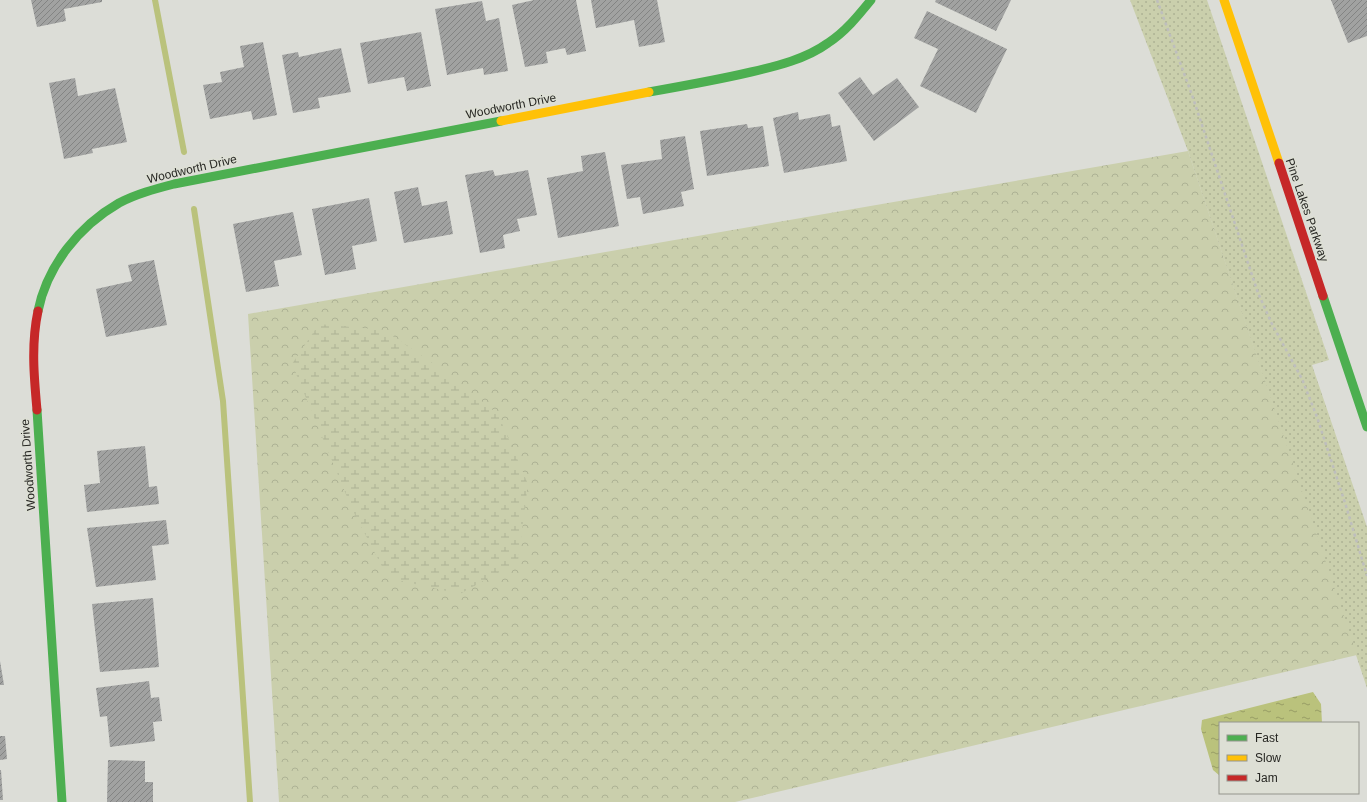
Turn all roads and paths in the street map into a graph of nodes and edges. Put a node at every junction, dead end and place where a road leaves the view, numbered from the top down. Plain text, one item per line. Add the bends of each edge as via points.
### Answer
1 (872, 0) edge
2 (1157, 0) edge
3 (1224, 0) edge
4 (1367, 427) edge
5 (1367, 576) edge
6 (62, 802) edge

1 - 6 street, Woodworth Drive via 837,37 802,57 779,65 174,184 135,196 105,211 91,222 66,250 48,281 38,310 34,342
2 - 5 path via 1192,95 1258,293 1302,378 1317,417
3 - 4 street, Pine Lakes Parkway

